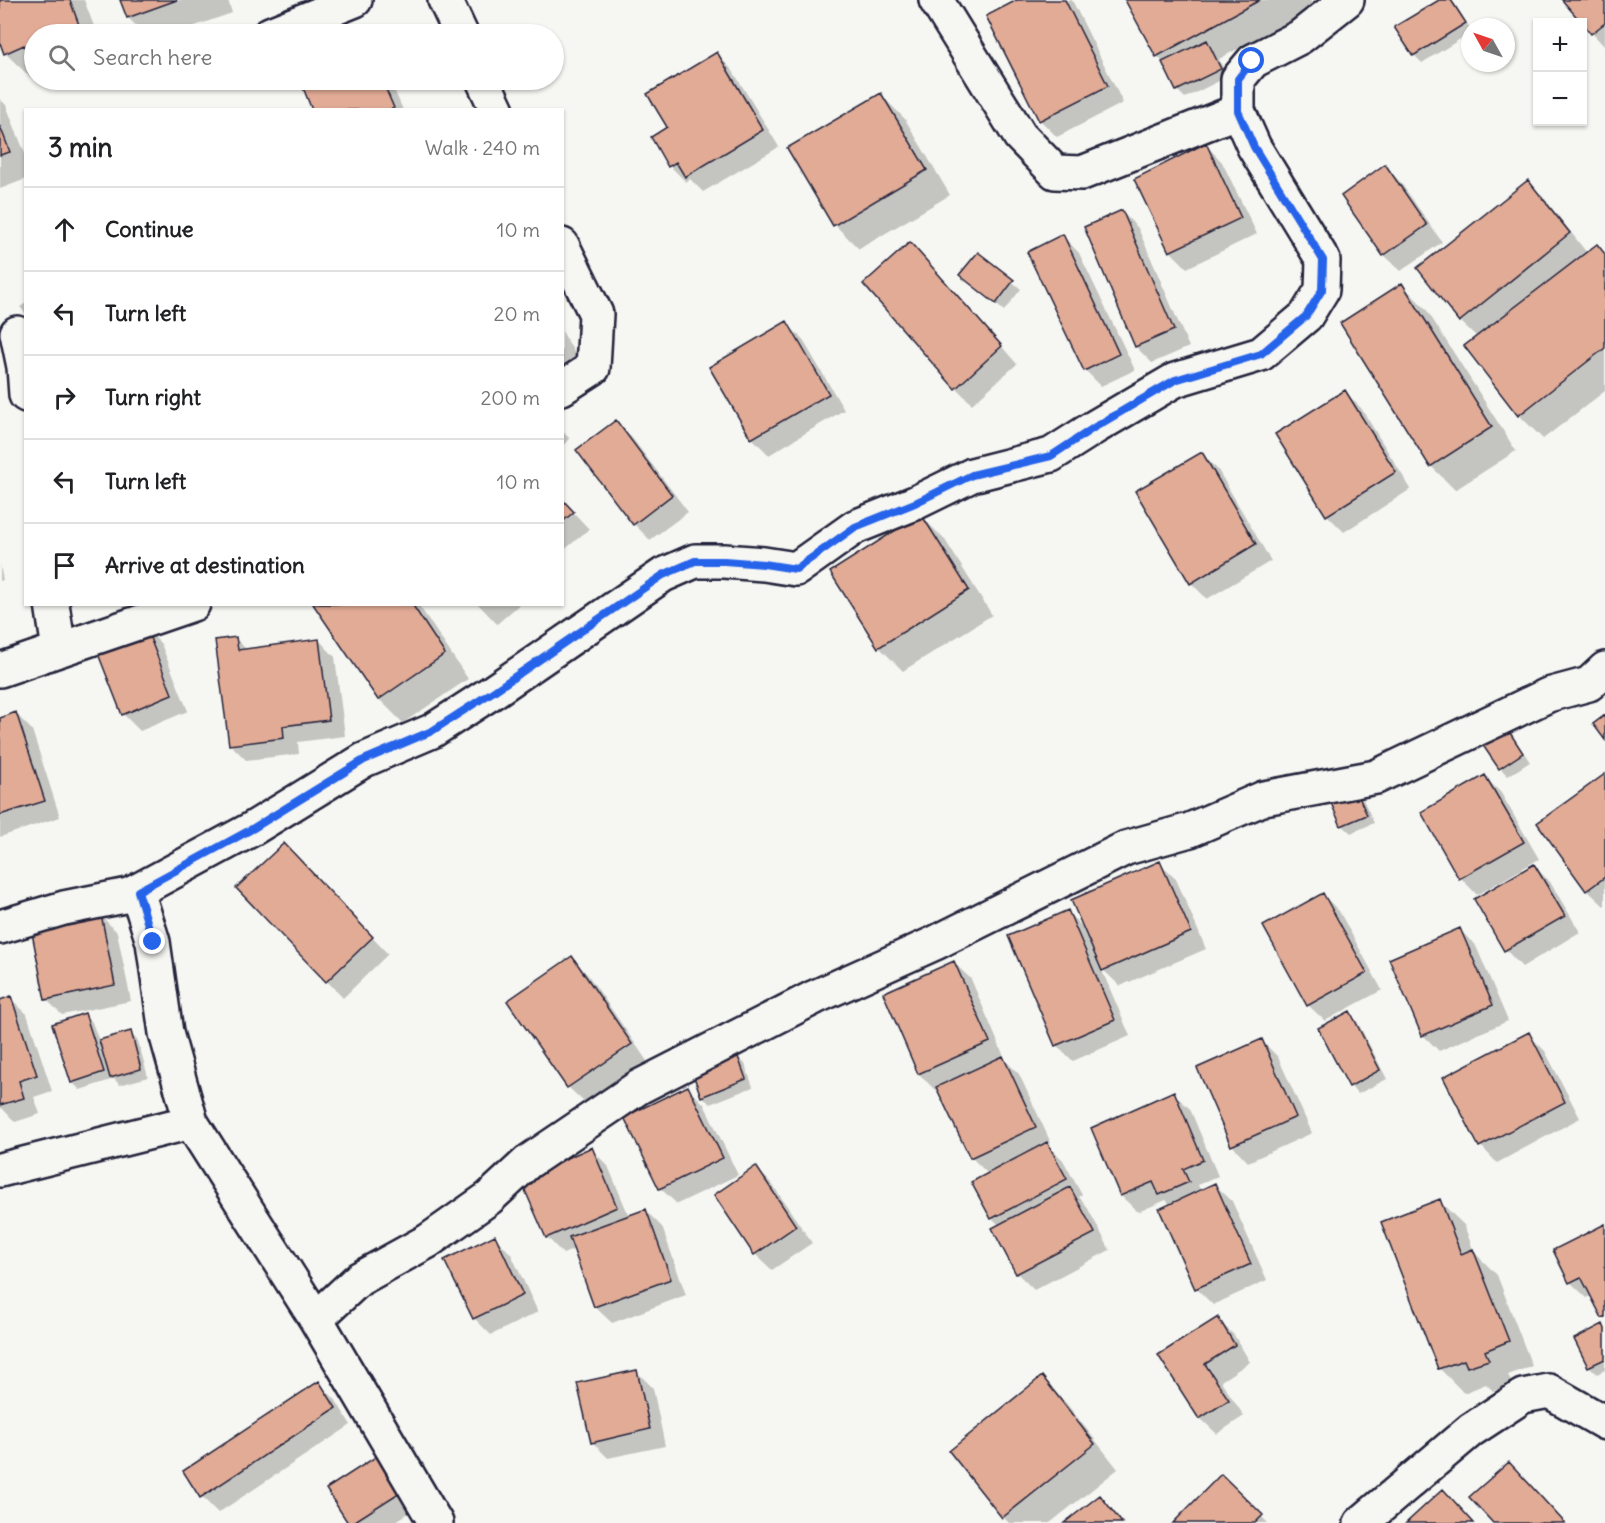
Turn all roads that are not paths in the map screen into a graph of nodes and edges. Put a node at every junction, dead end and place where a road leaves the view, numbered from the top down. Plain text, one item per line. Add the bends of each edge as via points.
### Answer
1 (355, 0) edge
2 (445, 0) edge
3 (936, 0) edge
4 (1347, 0) edge
5 (295, 24) edge
6 (456, 24) edge
7 (488, 90) edge
8 (496, 108) edge
9 (1238, 111) junction
10 (564, 249) edge
11 (17, 333) dead end
12 (24, 367) edge
13 (564, 387) edge
14 (52, 606) edge
15 (188, 606) edge
16 (59, 650) junction
17 (1605, 669) edge
18 (0, 670) edge
19 (138, 891) junction
20 (0, 927) edge
21 (191, 1122) junction
22 (0, 1170) edge
23 (316, 1319) junction
24 (1605, 1423) edge
25 (436, 1523) edge
26 (1361, 1523) edge

1 - 5 street
2 - 6 street
3 - 9 street via 1020,136 1055,172 1082,173
4 - 9 street via 1300,37 1252,61 1238,79
7 - 8 street
9 - 19 street via 1254,147 1323,260 1322,290 1306,316 1261,354 1175,380 1051,456 972,475 855,527 796,569 695,561 663,575 432,731 364,760 252,829
10 - 13 street via 596,314 593,368
11 - 12 street
14 - 16 street
15 - 16 street
16 - 18 street
17 - 23 street via 1589,684 1548,695 1376,777 1264,798 1190,830 1126,848 935,943 815,997 639,1087 528,1162 489,1198 428,1240 359,1279
19 - 20 street
19 - 21 street via 153,942 166,1033
21 - 22 street
21 - 23 street
23 - 25 street
24 - 26 street via 1549,1391 1523,1396 1471,1430

